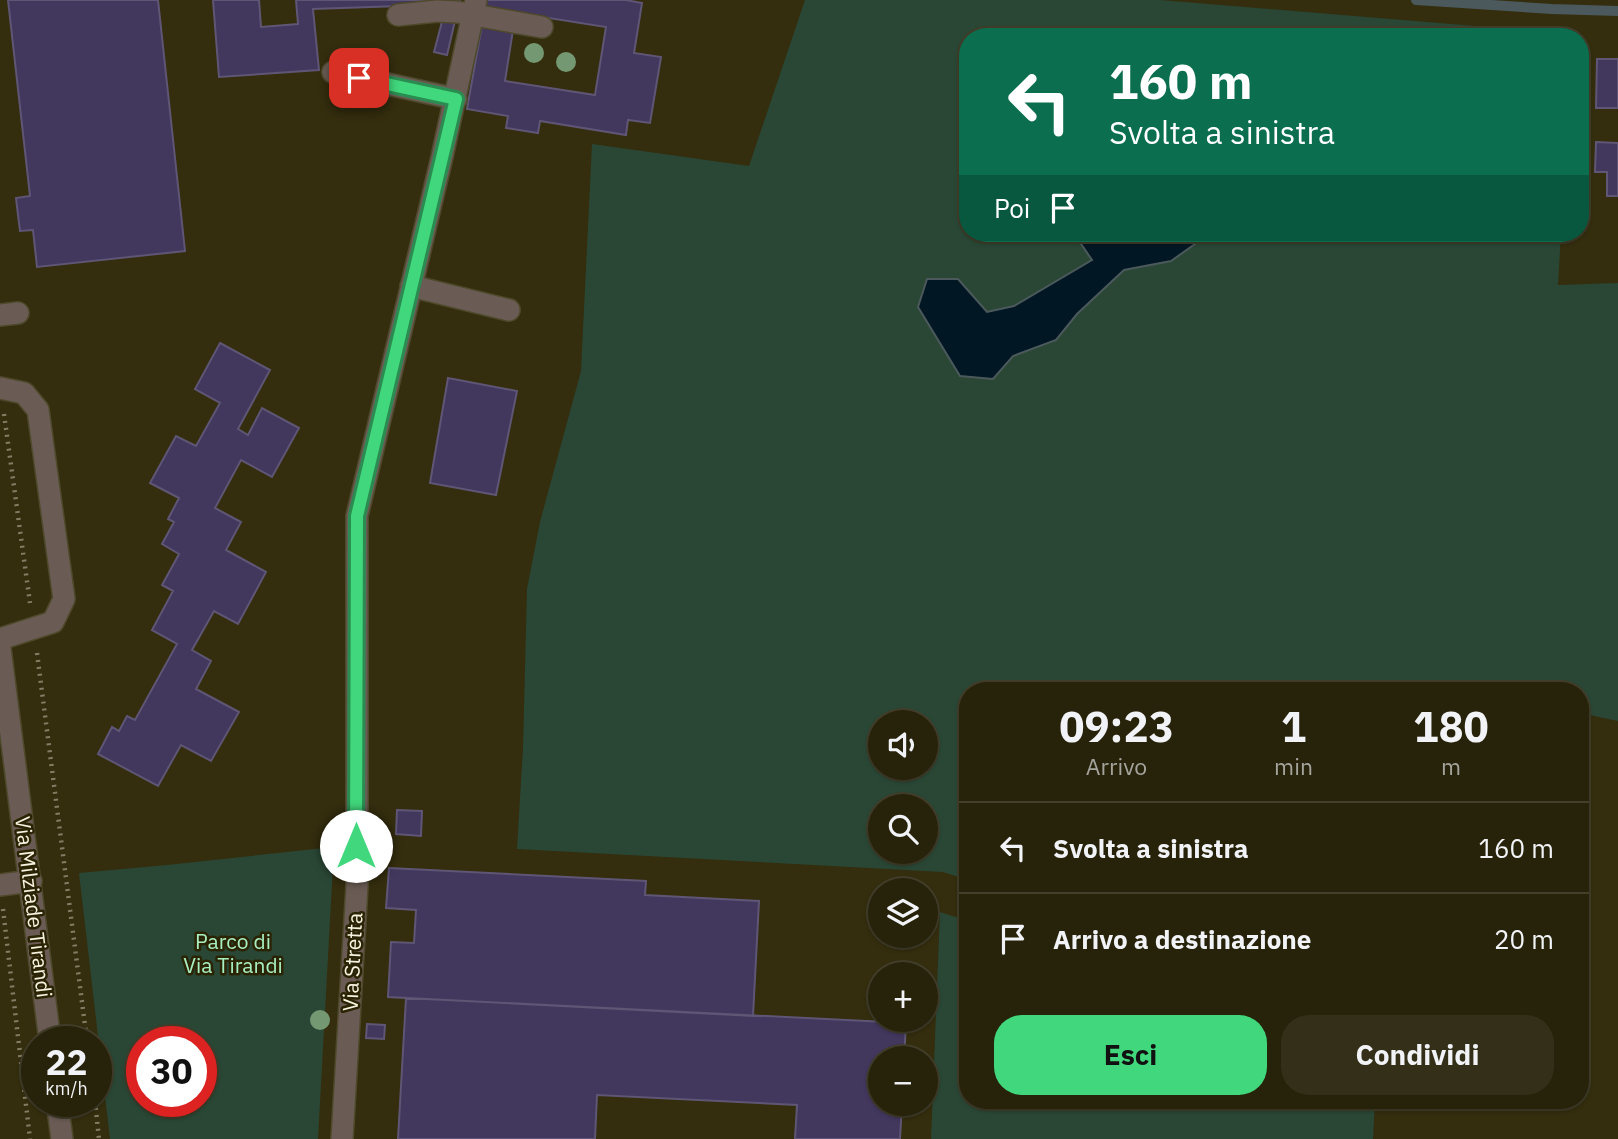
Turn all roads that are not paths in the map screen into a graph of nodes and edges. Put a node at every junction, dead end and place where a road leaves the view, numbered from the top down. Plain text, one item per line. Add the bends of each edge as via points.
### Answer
1 (474, 7) edge
2 (398, 15) dead end
3 (542, 27) dead end
4 (333, 72) dead end
5 (456, 99) junction
6 (411, 286) junction
7 (509, 310) dead end
8 (0, 388) edge
9 (0, 639) edge
10 (0, 649) edge
11 (31, 881) junction
12 (1, 892) edge
13 (48, 1026) edge
14 (59, 1117) edge
15 (62, 1139) edge
16 (342, 1139) edge

1 - 2 street
1 - 3 street
1 - 5 street, Via Stretta
4 - 5 street
5 - 6 street, Via Stretta
6 - 7 street
6 - 16 street, Via Stretta via 357,516 357,886
8 - 9 street via 24,393 37,410 64,599 53,622
10 - 11 street, Via Milziade Tirandi
11 - 12 street
11 - 13 street, Via Milziade Tirandi
14 - 15 street

